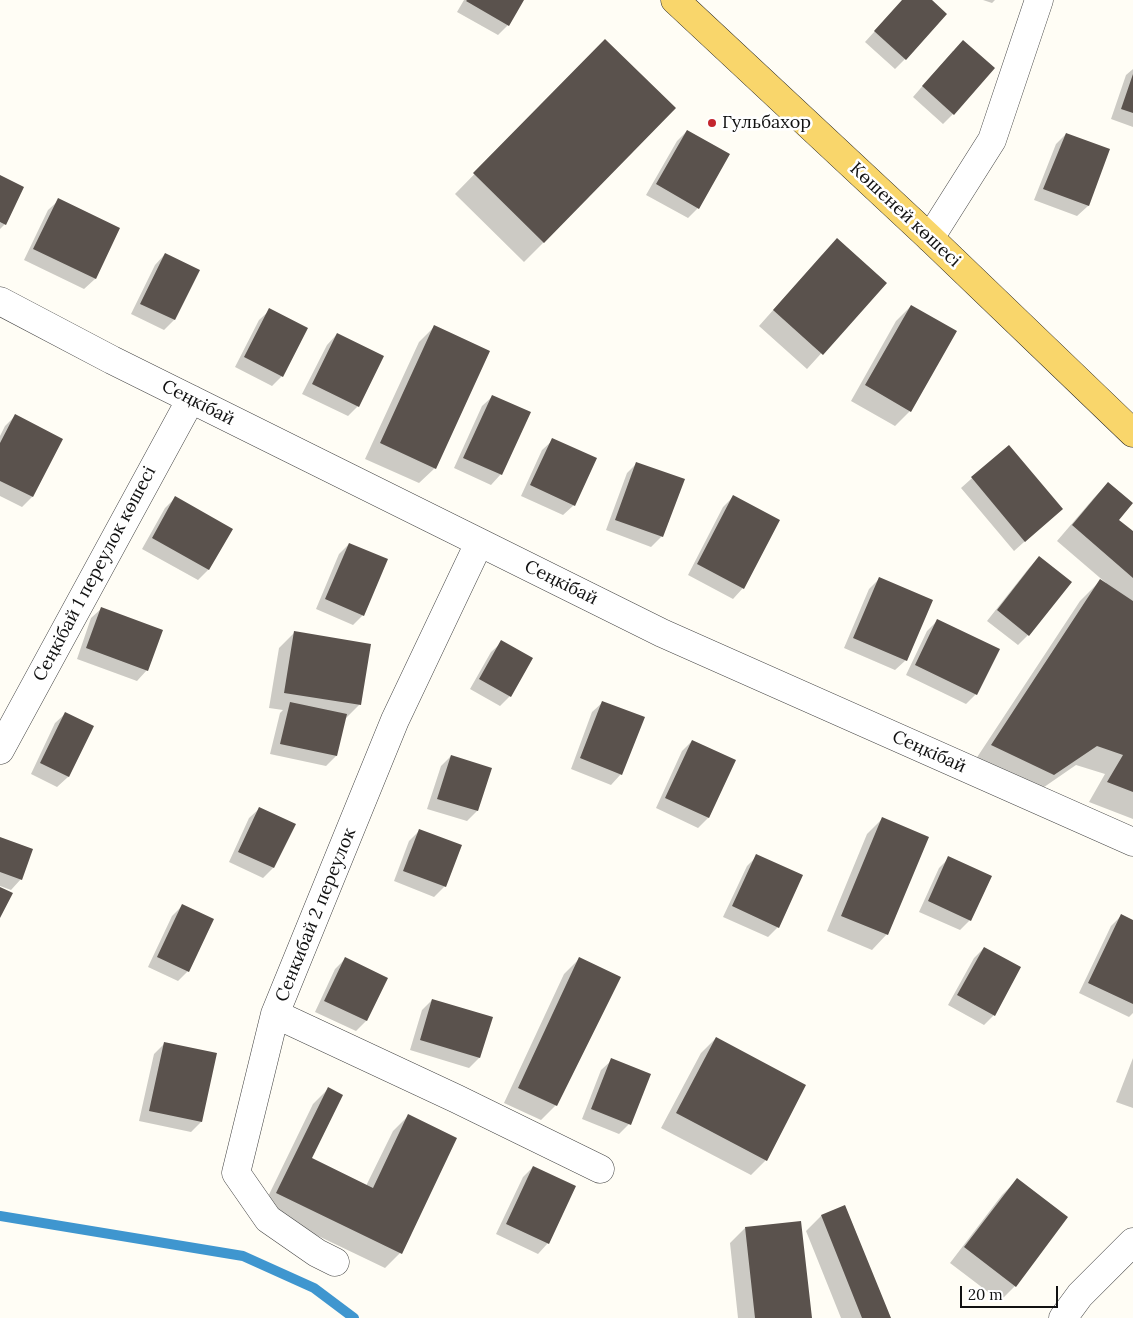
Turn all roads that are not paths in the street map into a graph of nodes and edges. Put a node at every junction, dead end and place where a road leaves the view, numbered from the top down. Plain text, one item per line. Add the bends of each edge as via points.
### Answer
1 (675, 0) edge
2 (1039, 0) edge
3 (930, 238) junction
4 (0, 301) edge
5 (191, 399) junction
6 (1133, 432) edge
7 (479, 542) junction
8 (0, 750) edge
9 (1133, 842) edge
10 (275, 1014) junction
11 (600, 1169) dead end
12 (1133, 1242) edge
13 (335, 1262) dead end
14 (1063, 1318) edge

1 - 3 main road, Көшеней көшесі
2 - 3 street via 992,140
3 - 6 main road, Көшеней көшесі
4 - 5 street, Сеңкібай
5 - 7 street, Сеңкібай
5 - 8 street, Сеңкібай 1 переулок көшесі
7 - 9 street, Сеңкібай via 662,633
7 - 10 street, Сенкибай 2 переулок via 395,720
10 - 11 street
10 - 13 street, Сенкибай 2 переулок via 236,1173 268,1219 316,1253
12 - 14 street via 1080,1295

